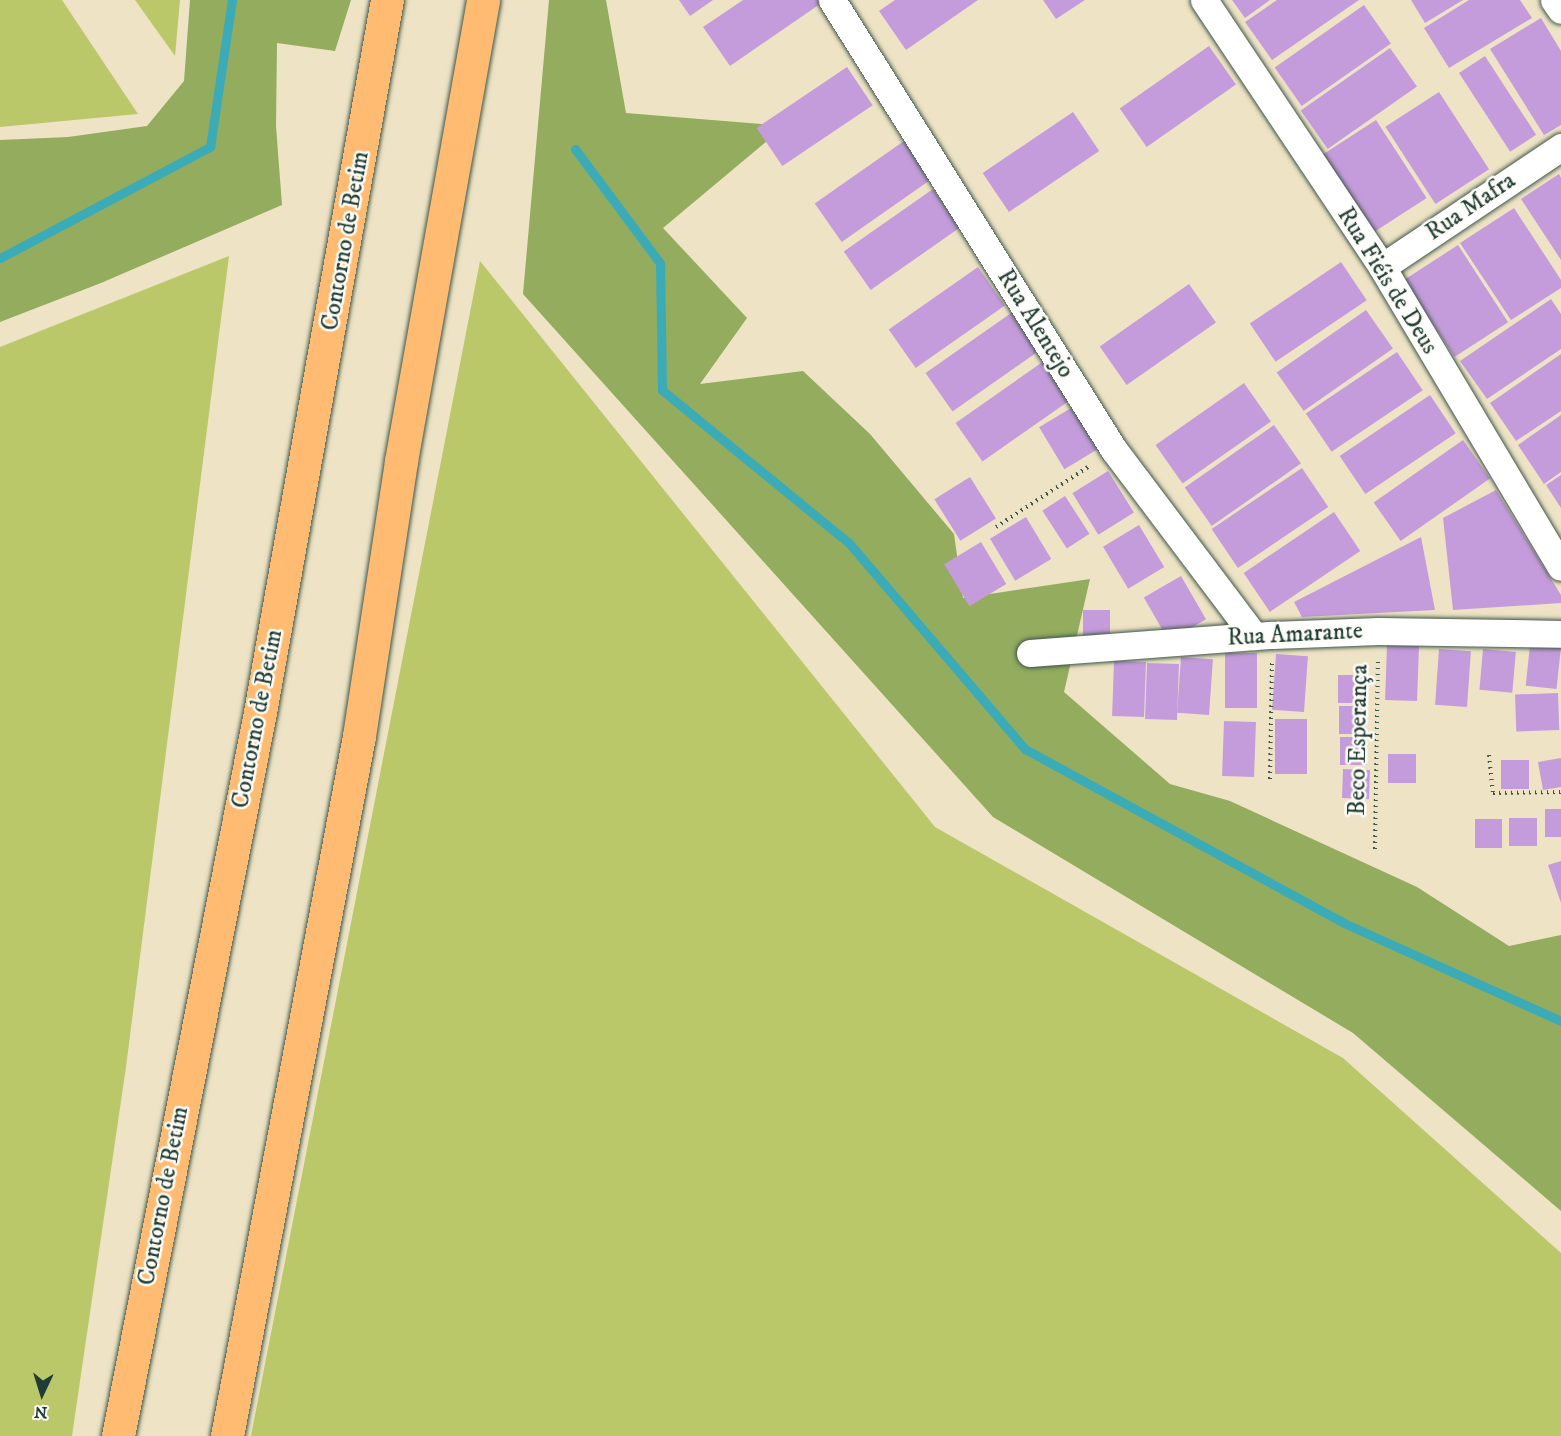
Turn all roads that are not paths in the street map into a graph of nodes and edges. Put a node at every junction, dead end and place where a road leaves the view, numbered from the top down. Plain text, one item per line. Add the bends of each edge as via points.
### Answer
1 (387, 0) edge
2 (483, 0) edge
3 (832, 0) edge
4 (1204, 0) edge
5 (1554, 0) edge
6 (1561, 10) edge
7 (1561, 147) edge
8 (1382, 267) junction
9 (1561, 567) edge
10 (1561, 634) edge
11 (1263, 636) junction
12 (1030, 653) dead end
13 (118, 1436) edge
14 (227, 1436) edge

1 - 13 highway, Contorno de Betim via 264,689
2 - 14 highway via 402,462 359,736
3 - 11 street, Rua Alentejo via 1114,450
4 - 8 street, Rua Fiéis de Deus
5 - 6 street
7 - 8 street, Rua Mafra
8 - 9 street, Rua Fiéis de Deus
10 - 11 street, Rua Amarante via 1378,631
11 - 12 street, Rua Amarante

